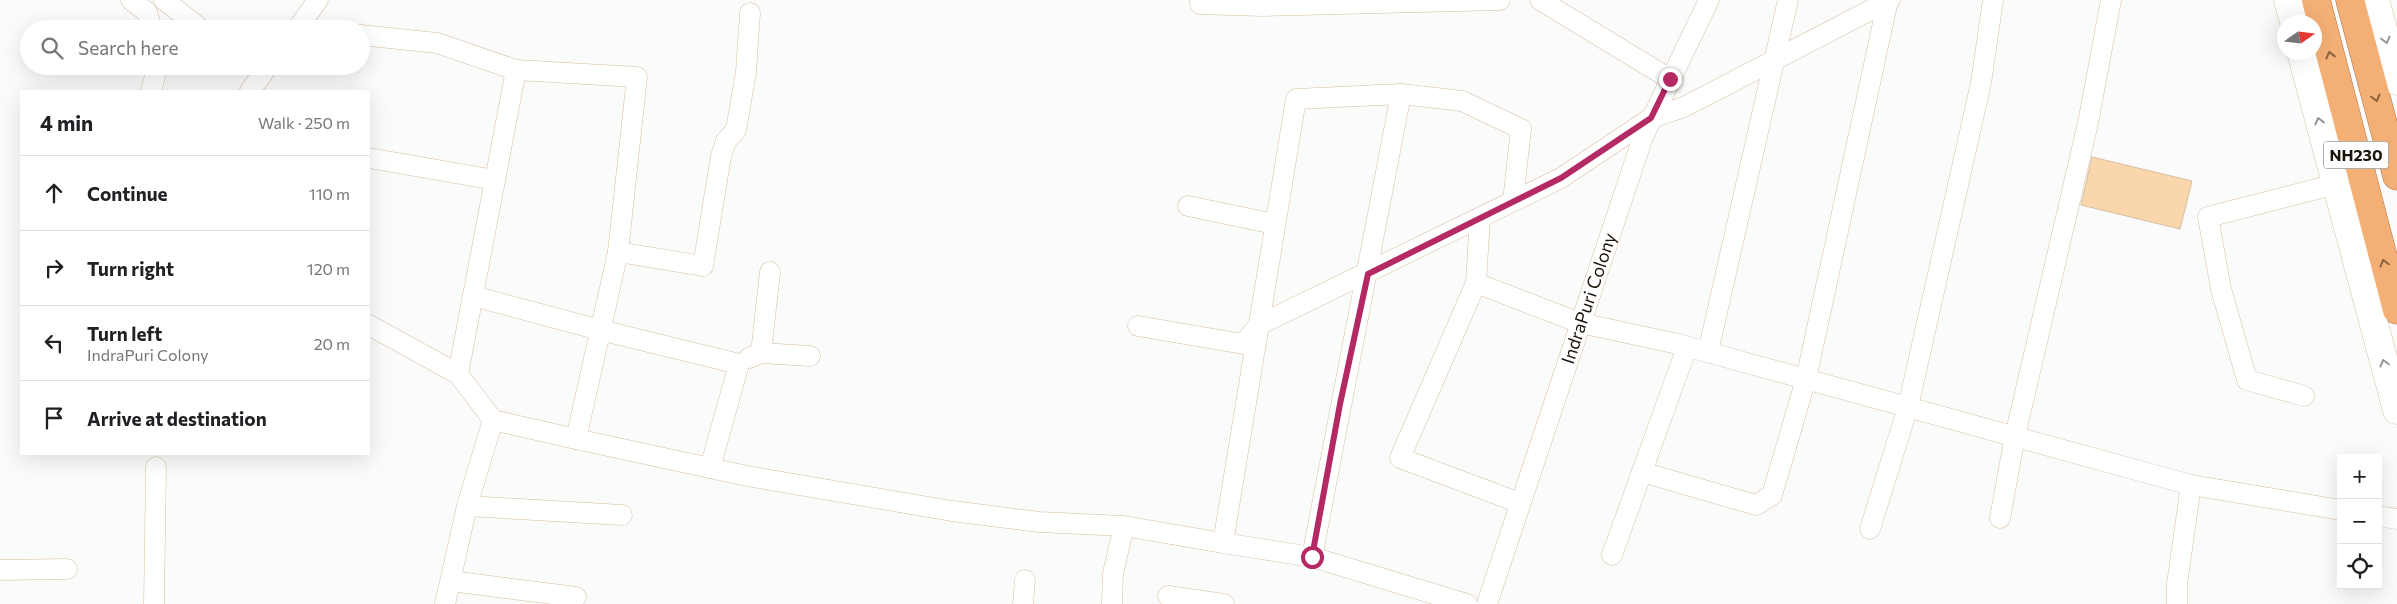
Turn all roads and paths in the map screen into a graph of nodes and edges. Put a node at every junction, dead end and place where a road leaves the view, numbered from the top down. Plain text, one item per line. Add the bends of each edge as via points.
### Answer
1 (164, 0) edge
2 (318, 0) edge
3 (1200, 0) edge
4 (1500, 0) edge
5 (1540, 0) edge
6 (1709, 0) edge
7 (1788, 0) edge
8 (1888, 0) edge
9 (1993, 0) edge
10 (2111, 0) edge
11 (2288, 0) edge
12 (2316, 0) edge
13 (2350, 0) edge
14 (2375, 0) edge
15 (1263, 3) edge
16 (750, 13) dead end
17 (2292, 15) edge
18 (190, 20) edge
19 (303, 20) edge
20 (370, 36) edge
21 (1776, 59) junction
22 (2303, 60) edge
23 (516, 70) junction
24 (155, 75) edge
25 (1670, 79) junction
26 (2397, 81) edge
27 (151, 90) edge
28 (1401, 94) junction
29 (1651, 118) junction
30 (370, 158) edge
31 (2397, 176) edge
32 (495, 180) junction
33 (2336, 184) junction
34 (1513, 201) junction
35 (1188, 206) dead end
36 (1480, 218) junction
37 (1274, 224) junction
38 (618, 252) junction
39 (770, 272) dead end
40 (1368, 274) junction
41 (1476, 283) junction
42 (473, 296) junction
43 (2397, 310) edge
44 (1580, 323) junction
45 (1259, 325) junction
46 (370, 326) edge
47 (1138, 326) dead end
48 (600, 330) junction
49 (1687, 346) junction
50 (1708, 352) junction
51 (761, 353) junction
52 (810, 356) dead end
53 (739, 364) junction
54 (458, 374) junction
55 (1806, 379) junction
56 (2304, 396) dead end
57 (1908, 406) junction
58 (2397, 410) edge
59 (493, 420) junction
60 (2015, 436) junction
61 (576, 439) junction
62 (156, 467) dead end
63 (710, 468) junction
64 (1642, 472) junction
65 (2191, 485) junction
66 (1520, 503) junction
67 (467, 506) junction
68 (2337, 509) edge
69 (622, 515) dead end
70 (2382, 517) edge
71 (2000, 518) dead end
72 (2397, 519) edge
73 (1124, 526) junction
74 (1870, 529) dead end
75 (1223, 543) junction
76 (1612, 555) dead end
77 (1312, 557) junction
78 (67, 569) dead end
79 (0, 570) edge
80 (1025, 580) dead end
81 (451, 581) junction
82 (1168, 596) dead end
83 (576, 597) dead end
84 (154, 604) edge
85 (445, 604) edge
86 (1023, 604) edge
87 (1112, 604) edge
88 (1224, 604) edge
89 (1467, 604) edge
90 (1486, 604) edge
91 (2177, 604) edge

1 - 18 street
2 - 19 street
3 - 15 street via 1200,4
4 - 15 street
5 - 25 street
6 - 25 street, IndraPuri Colony
7 - 21 street
8 - 21 street
8 - 55 street
9 - 57 street via 1981,83
10 - 60 street via 2088,123
11 - 17 street
43 -> 12 highway, NH230
13 -> 31 highway, NH230
14 -> 26 street
16 - 38 street via 746,72 736,130 726,141 721,156 703,266
20 - 23 street via 437,43
21 - 29 street via 1684,107
21 - 50 street
33 -> 22 street
23 - 32 street
23 - 38 street via 637,77
24 - 27 street
25 - 29 street, IndraPuri Colony
28 - 34 street via 1462,100 1521,129
28 - 37 street via 1296,99
28 - 40 street
29 - 34 street via 1561,178
29 - 44 street, IndraPuri Colony
30 - 32 street
32 - 42 street
33 - 56 street via 2208,217 2221,289 2248,380
58 -> 33 street
34 - 36 street
35 - 37 street
36 - 40 street
36 - 41 street
37 - 45 street
38 - 48 street
39 - 51 street
40 - 45 street
40 - 77 street
41 - 44 street
41 - 66 street via 1400,458
42 - 48 street
42 - 54 street
44 - 49 street
44 - 66 street, IndraPuri Colony
45 - 47 street via 1243,344
45 - 75 street
46 - 54 street
48 - 53 street
48 - 61 street
49 - 50 street
49 - 64 street
50 - 55 street
51 - 52 street
51 - 53 street
53 - 63 street
54 - 59 street
55 - 57 street
55 - 64 street via 1772,495 1756,505
57 - 60 street
57 - 74 street
59 - 61 street
59 - 67 street
60 - 65 street
60 - 71 street
61 - 63 street
62 - 84 street
63 - 73 street via 952,511 1039,522
64 - 76 street
65 - 68 street
65 - 91 street
66 - 90 street, IndraPuri Colony
67 - 69 street
67 - 81 street
70 - 72 street
73 - 75 street
73 - 87 street via 1113,573
75 - 77 street
77 - 89 street
78 - 79 street
80 - 86 street
81 - 83 street
81 - 85 street
82 - 88 street

